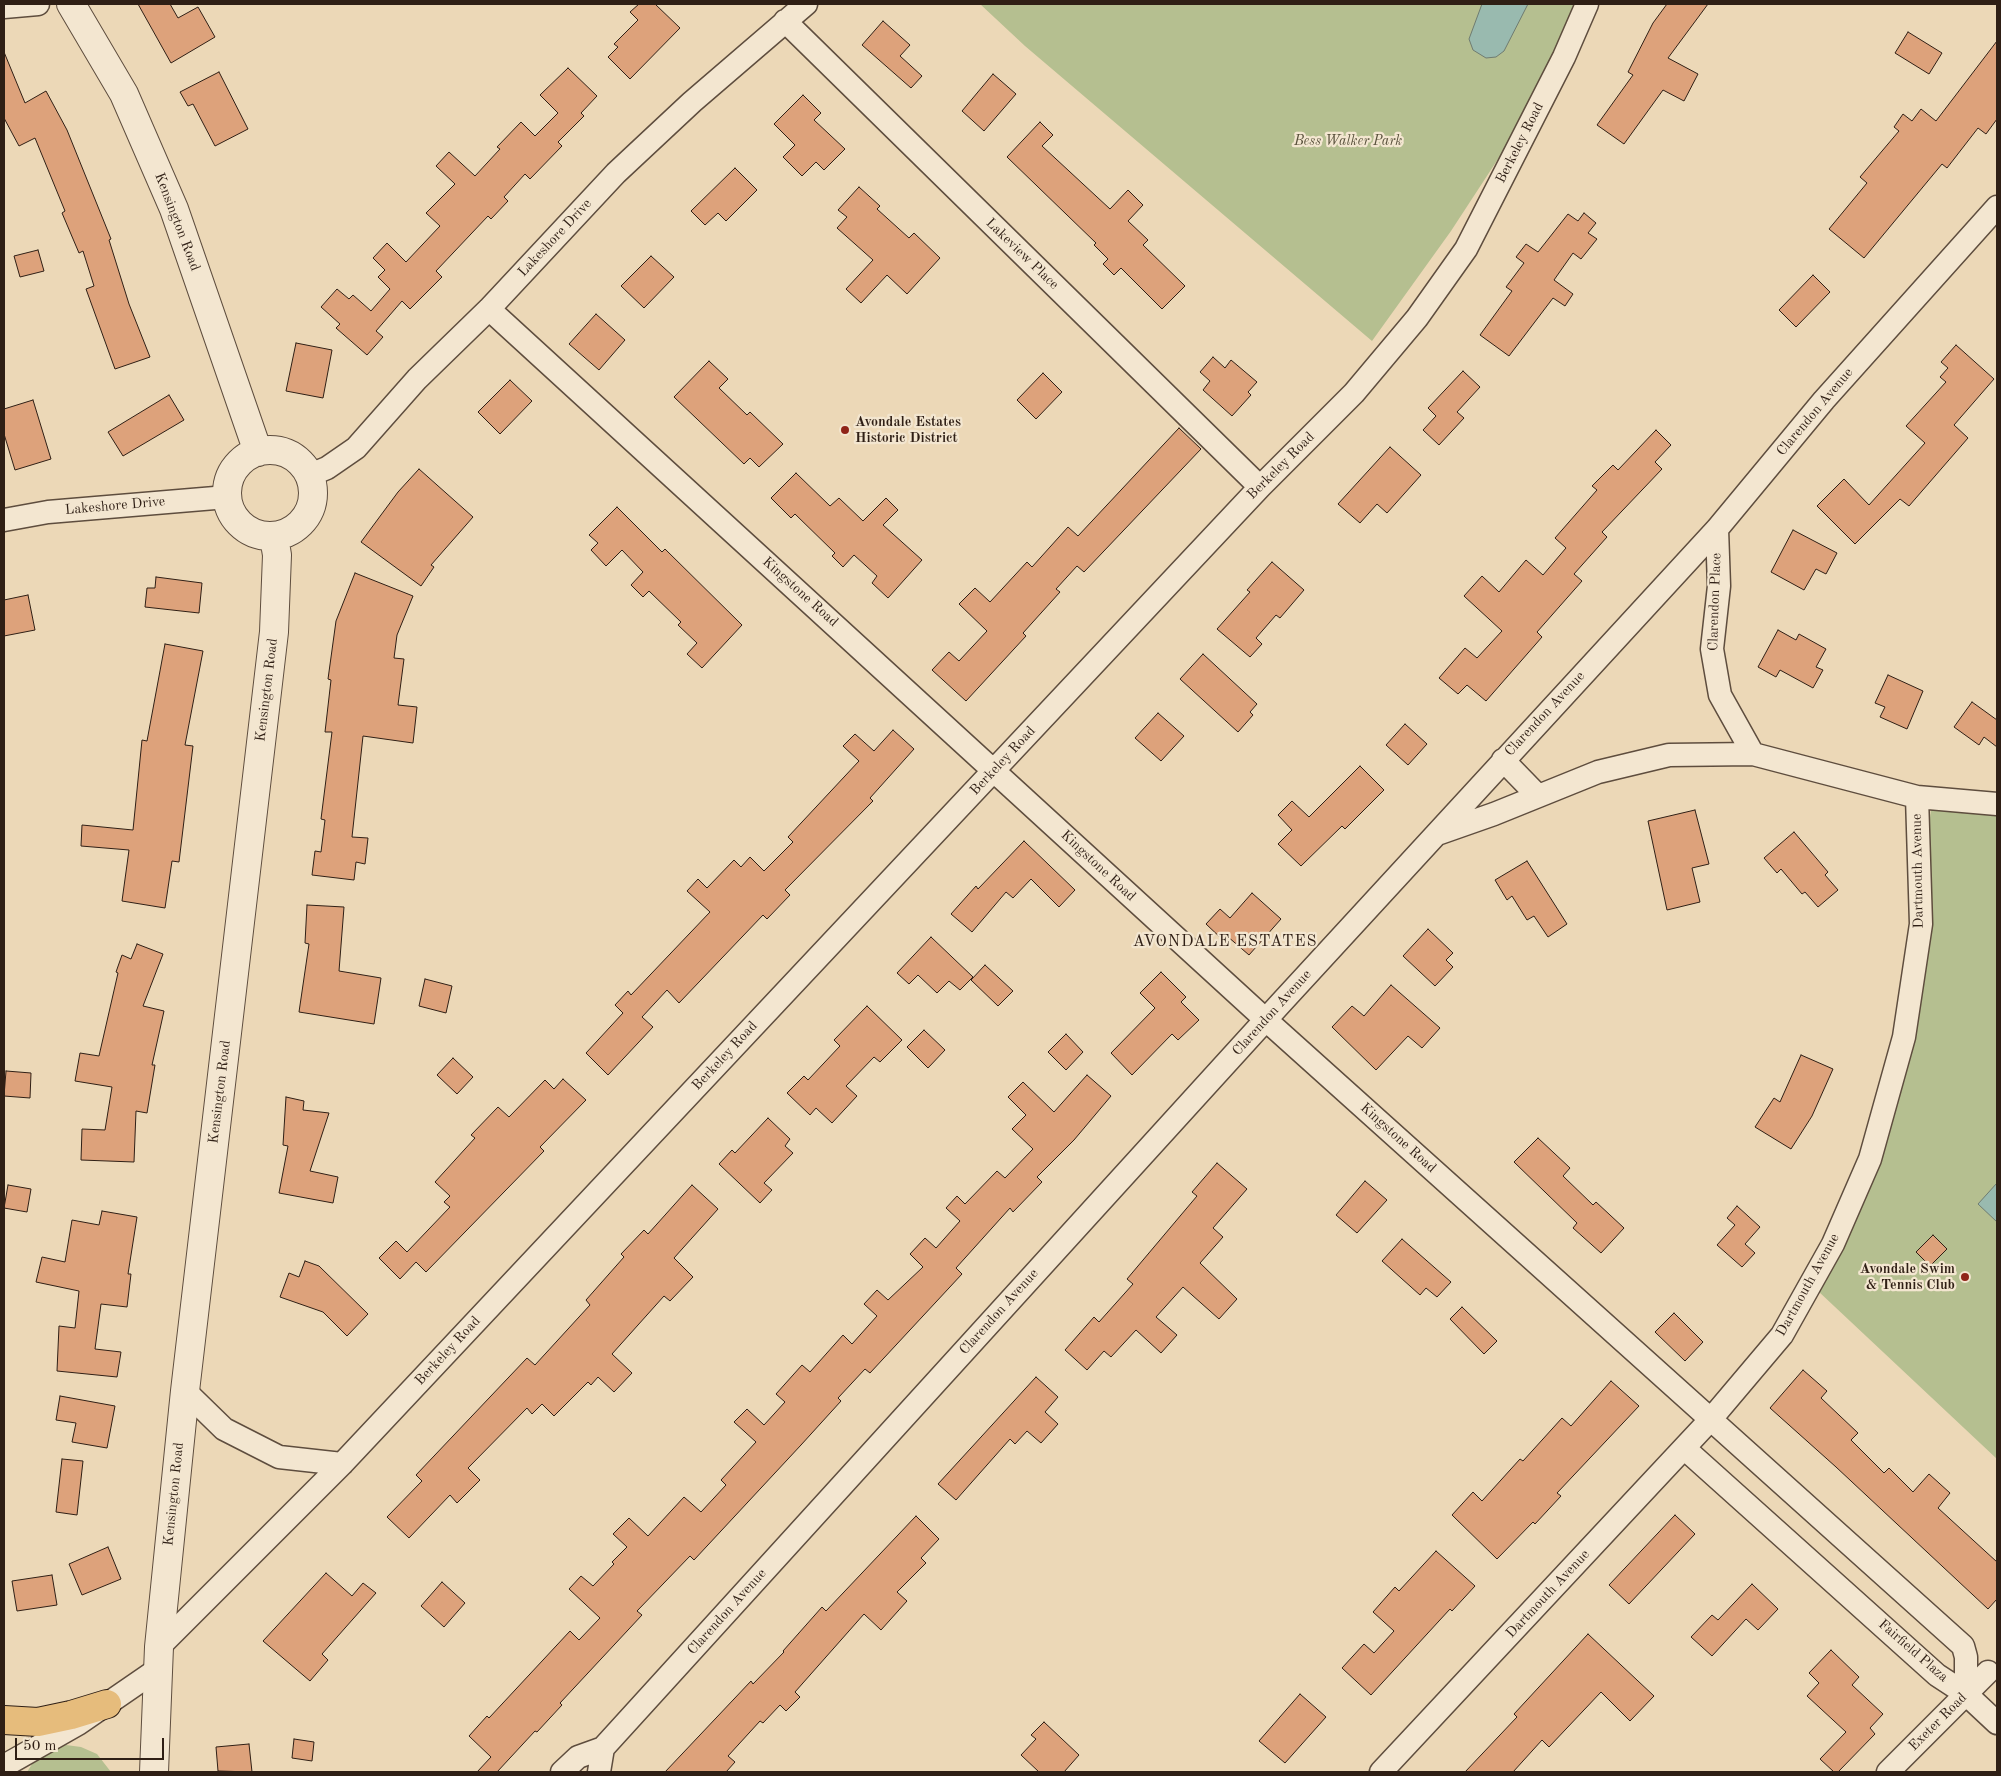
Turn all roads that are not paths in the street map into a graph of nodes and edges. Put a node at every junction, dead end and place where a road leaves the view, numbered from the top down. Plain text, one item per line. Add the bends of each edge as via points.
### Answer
1 (38, 4) edge
2 (71, 4) edge
3 (806, 4) edge
4 (1587, 4) edge
5 (4, 7) edge
6 (785, 21) junction
7 (1997, 207) edge
8 (489, 309) junction
9 (258, 452) junction
10 (310, 475) junction
11 (1260, 487) junction
12 (227, 497) junction
13 (4, 520) edge
14 (1717, 529) junction
15 (274, 537) junction
16 (1753, 754) junction
17 (1503, 760) junction
18 (994, 770) junction
19 (1538, 796) junction
20 (1918, 797) junction
21 (1997, 804) edge
22 (1434, 835) junction
23 (1266, 1020) junction
24 (185, 1391) junction
25 (1711, 1419) junction
26 (1684, 1448) junction
27 (342, 1464) junction
28 (158, 1658) junction
29 (1988, 1672) dead end
30 (1966, 1694) junction
31 (107, 1704) junction
32 (4, 1720) edge
33 (1997, 1723) edge
34 (603, 1748) junction
35 (4, 1766) edge
36 (154, 1772) edge
37 (562, 1772) edge
38 (599, 1772) edge
39 (1381, 1772) edge
40 (1888, 1772) edge

1 - 5 street
2 - 9 street, Kensington Road via 124,94 174,209
3 - 6 street, Lakeshore Drive
4 - 11 street, Berkeley Road via 1564,57 1466,249 1417,318 1354,393
6 - 8 street, Lakeshore Drive via 616,174
6 - 11 street, Lakeview Place
7 - 14 street, Clarendon Avenue via 1824,400
8 - 10 street, Lakeshore Drive via 417,379 356,448 327,468
8 - 18 street, Kingstone Road
9 - 10 street via 270,450 293,456
9 - 12 street via 245,458 234,469 228,482
10 - 15 street via 313,502 308,515 299,526
11 - 18 street, Berkeley Road
12 - 13 street, Lakeshore Drive via 48,512
12 - 15 street via 230,510 248,531
14 - 16 street, Clarendon Place via 1719,586 1712,649 1720,695
14 - 17 street, Clarendon Avenue
15 - 24 street, Kensington Road via 277,555 274,632
16 - 19 street via 1669,755 1598,772
16 - 20 street
17 - 19 street
17 - 22 street, Clarendon Avenue
18 - 23 street, Kingstone Road
18 - 27 street, Berkeley Road
19 - 22 street
20 - 21 street, Dartmouth Avenue
20 - 25 street, Dartmouth Avenue via 1921,924 1904,1037 1870,1159 1833,1244 1782,1335
22 - 23 street, Clarendon Avenue
23 - 25 street, Kingstone Road
23 - 34 street, Clarendon Avenue
24 - 27 street via 224,1429 279,1457
24 - 28 street, Kensington Road
25 - 26 street, Dartmouth Avenue
25 - 30 street, Fairfield Plaza via 1963,1646
26 - 30 street, Fairfield Plaza via 1938,1675
26 - 39 street, Dartmouth Avenue
27 - 28 street, Berkeley Road
28 - 31 street, Berkeley Road
28 - 36 street, Kensington Road
29 - 30 street, Exeter Road
30 - 33 street
30 - 40 street, Exeter Road
31 - 32 main road via 38,1722
31 - 35 street, Berkeley Road
34 - 37 street, Clarendon Avenue via 578,1757
34 - 38 street

